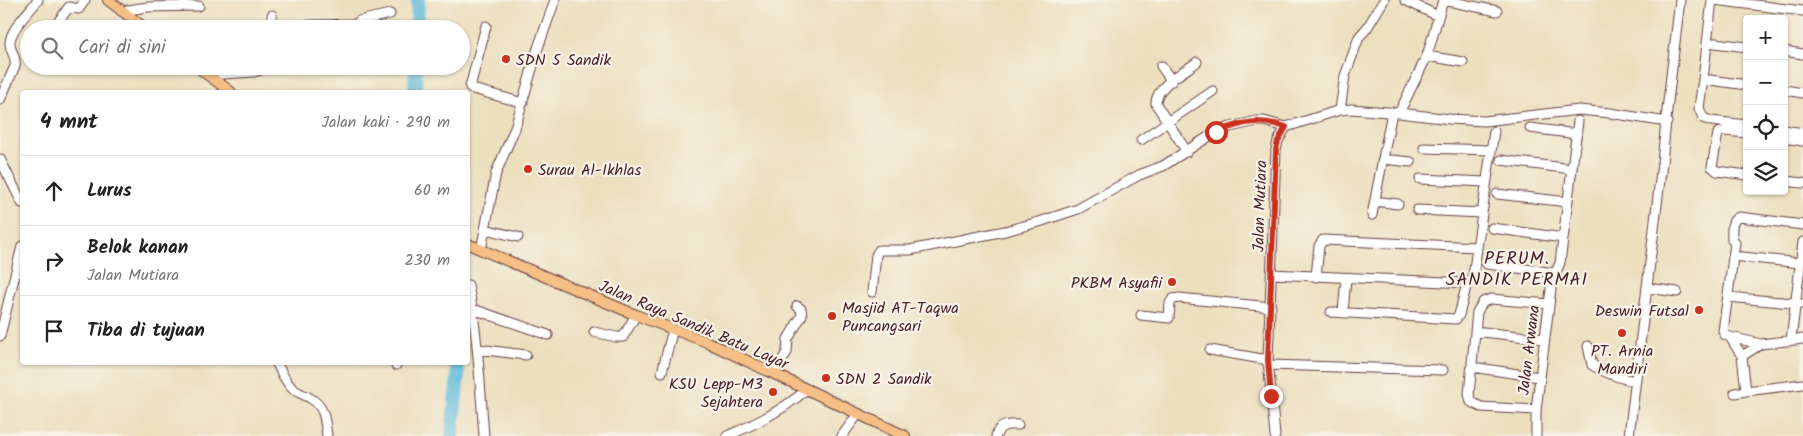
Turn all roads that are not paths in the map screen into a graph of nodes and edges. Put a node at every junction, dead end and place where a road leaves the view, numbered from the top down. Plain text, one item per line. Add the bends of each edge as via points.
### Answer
1 (38, 0) edge
2 (85, 0) edge
3 (108, 0) edge
4 (555, 0) edge
5 (1384, 0) edge
6 (1405, 0) edge
7 (1443, 0) edge
8 (1680, 0) edge
9 (1713, 0) edge
10 (199, 6) dead end
11 (121, 10) junction
12 (1497, 11) dead end
13 (1803, 11) edge
14 (390, 14) dead end
15 (272, 15) dead end
16 (1438, 16) junction
17 (23, 20) edge
18 (60, 20) edge
19 (134, 20) edge
20 (272, 20) edge
21 (363, 20) edge
22 (20, 23) edge
23 (486, 26) dead end
24 (1707, 42) junction
25 (1743, 46) edge
26 (1788, 52) edge
27 (1803, 54) edge
28 (1427, 56) junction
29 (1197, 62) dead end
30 (1463, 62) dead end
31 (1161, 66) dead end
32 (207, 75) edge
33 (1703, 78) junction
34 (1172, 81) junction
35 (1743, 84) edge
36 (229, 90) edge
37 (1213, 91) dead end
38 (1788, 91) edge
39 (1803, 93) edge
40 (0, 100) edge
41 (523, 103) junction
42 (1340, 110) junction
43 (1396, 113) junction
44 (1578, 121) dead end
45 (1168, 122) junction
46 (1667, 122) junction
47 (1743, 125) edge
48 (1286, 127) junction
49 (1530, 128) dead end
50 (1494, 131) dead end
51 (1788, 131) edge
52 (1743, 133) edge
53 (1803, 133) edge
54 (1577, 134) junction
55 (1788, 139) edge
56 (1141, 140) dead end
57 (1803, 141) edge
58 (1424, 148) dead end
59 (1491, 150) junction
60 (1187, 152) junction
61 (0, 159) edge
62 (1383, 159) junction
63 (1501, 160) dead end
64 (1411, 162) dead end
65 (1572, 169) junction
66 (1743, 174) edge
67 (1420, 178) dead end
68 (1788, 181) edge
69 (1486, 182) junction
70 (1803, 183) edge
71 (1497, 194) dead end
72 (20, 199) edge
73 (1375, 201) junction
74 (1568, 202) junction
75 (1398, 204) dead end
76 (1417, 210) dead end
77 (1482, 212) junction
78 (1372, 215) dead end
79 (1803, 225) edge
80 (1492, 228) dead end
81 (485, 229) junction
82 (518, 237) dead end
83 (1563, 238) junction
84 (1803, 242) edge
85 (470, 245) edge
86 (1477, 247) junction
87 (481, 250) junction
88 (20, 254) edge
89 (1733, 256) junction
90 (1800, 263) junction
91 (1487, 264) dead end
92 (1555, 273) junction
93 (1271, 274) junction
94 (1316, 277) junction
95 (1346, 278) junction
96 (1467, 283) junction
97 (1648, 288) junction
98 (872, 292) dead end
99 (1677, 292) dead end
100 (470, 295) edge
101 (1728, 297) junction
102 (1549, 304) junction
103 (1799, 304) edge
104 (798, 306) dead end
105 (1271, 308) junction
106 (473, 309) junction
107 (1331, 312) dead end
108 (1343, 313) junction
109 (636, 315) junction
110 (1141, 315) dead end
111 (673, 329) junction
112 (1475, 331) junction
113 (594, 332) dead end
114 (548, 335) dead end
115 (0, 336) edge
116 (1730, 337) junction
117 (1544, 339) junction
118 (1803, 339) edge
119 (1791, 340) junction
120 (1761, 344) junction
121 (1588, 346) dead end
122 (478, 349) junction
123 (1210, 350) dead end
124 (526, 355) dead end
125 (1742, 356) junction
126 (1268, 363) junction
127 (278, 365) edge
128 (1472, 368) junction
129 (1443, 370) dead end
130 (662, 372) dead end
131 (774, 374) junction
132 (1540, 378) junction
133 (1636, 381) junction
134 (1803, 384) edge
135 (807, 389) junction
136 (1746, 391) junction
137 (1735, 393) dead end
138 (1536, 410) junction
139 (858, 414) junction
140 (1018, 425) dead end
141 (890, 433) edge
142 (327, 436) edge
143 (484, 436) edge
144 (727, 436) edge
145 (842, 436) edge
146 (905, 436) edge
147 (996, 436) edge
148 (1275, 436) edge
149 (1536, 436) edge
150 (1629, 436) edge

1 - 17 street
2 - 18 street via 79,9 69,7
3 - 11 main road
4 - 41 street
5 - 42 street via 1359,37 1344,76
6 - 16 street
7 - 12 street
7 - 16 street
8 - 46 street
9 - 13 street
9 - 24 street
10 - 11 street via 148,6
11 - 19 main road
14 - 21 street
15 - 20 street
16 - 28 street
22 - 40 street via 11,35 11,48 16,60
23 - 41 street via 470,87
24 - 25 street
24 - 33 street
26 - 27 street
28 - 30 street
28 - 43 street
29 - 34 street
31 - 34 street
32 - 36 main road
33 - 35 street
33 - 47 street via 1699,108 1703,118
34 - 45 street via 1160,90 1155,100
37 - 45 street
38 - 39 street
41 - 81 street via 496,171
42 - 43 street via 1360,108
42 - 48 street
43 - 46 street via 1484,120 1587,110
43 - 62 street
44 - 54 street, Jalan Arwana
45 - 56 street
45 - 60 street
46 - 97 street
48 - 60 street via 1264,121 1230,127 1216,132
48 - 93 street, Jalan Mutiara via 1276,150
49 - 54 street
50 - 59 street
51 - 53 street
52 - 66 street via 1725,130 1718,133 1712,167 1716,171
54 - 65 street, Jalan Arwana
55 - 57 street
58 - 59 street
59 - 69 street
60 - 98 street via 1078,210 953,242 910,250 879,250
61 - 72 street
62 - 64 street
62 - 73 street
63 - 65 street
65 - 74 street, Jalan Arwana
67 - 69 street
68 - 70 street
69 - 77 street
71 - 74 street
73 - 75 street
73 - 78 street
74 - 83 street, Jalan Arwana
76 - 77 street
77 - 86 street
79 - 89 street via 1737,217 1733,222
80 - 83 street
81 - 82 street
81 - 87 street
83 - 92 street, Jalan Arwana via 1560,263
84 - 90 street
85 - 87 main road, Jalan Raya Sandik Batu Layar
86 - 94 street via 1323,240 1318,246
86 - 96 street via 1473,276
87 - 109 main road, Jalan Raya Sandik Batu Layar
88 - 115 street
89 - 90 street
89 - 101 street
90 - 103 street
91 - 92 street
92 - 102 street, Jalan Arwana
93 - 94 street
93 - 105 street, Jalan Mutiara
94 - 95 street
95 - 96 street
95 - 108 street
96 - 108 street via 1460,315 1456,319
97 - 99 street
97 - 133 street
100 - 106 street
101 - 103 street
101 - 116 street via 1722,331
102 - 112 street via 1488,300 1479,307
102 - 117 street, Jalan Arwana
103 - 119 street
104 - 131 street via 802,314 788,337 786,352
105 - 110 street via 1179,298 1170,303 1169,318
105 - 126 street, Jalan Mutiara
106 - 114 street
106 - 122 street
107 - 108 street
109 - 111 main road, Jalan Raya Sandik Batu Layar
109 - 113 street via 623,337
111 - 130 street
111 - 131 main road, Jalan Raya Sandik Batu Layar
112 - 117 street
112 - 128 street
116 - 120 street
116 - 125 street
117 - 132 street, Jalan Arwana
118 - 119 street
119 - 120 street
120 - 125 street
121 - 133 street via 1592,365 1623,379
122 - 124 street
122 - 143 street
123 - 126 street
125 - 136 street
126 - 129 street
126 - 148 street, Jalan Mutiara
127 - 142 street via 289,385 321,408
128 - 132 street
128 - 138 street via 1469,398 1476,406
131 - 135 main road, Jalan Raya Sandik Batu Layar
132 - 138 street, Jalan Arwana
133 - 150 street
134 - 136 street
135 - 139 main road, Jalan Raya Sandik Batu Layar
135 - 144 street via 768,417
136 - 137 street
138 - 149 street, Jalan Arwana
139 - 141 main road, Jalan Raya Sandik Batu Layar
139 - 145 street
140 - 147 street via 1002,426
141 - 146 main road, Jalan Raya Sandik Batu Layar

